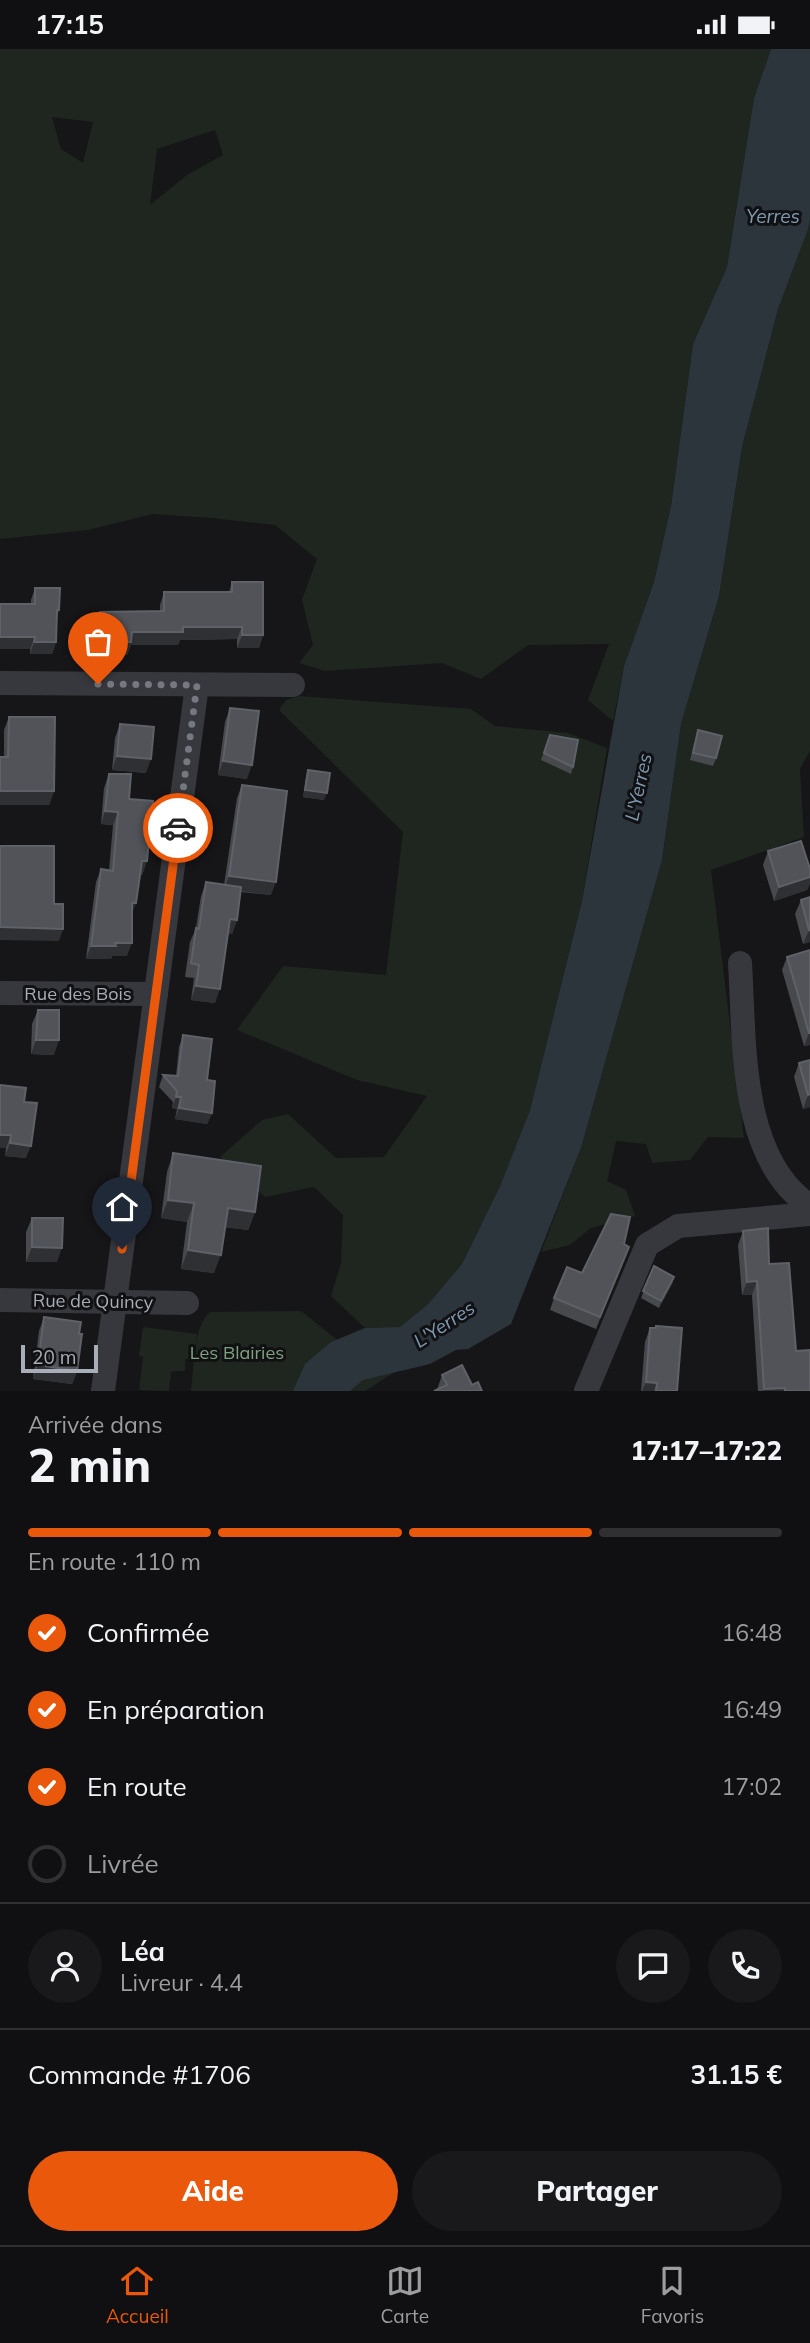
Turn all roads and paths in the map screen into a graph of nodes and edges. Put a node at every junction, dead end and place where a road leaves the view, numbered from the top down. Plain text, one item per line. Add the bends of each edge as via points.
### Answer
1 (0, 683) edge
2 (197, 685) junction
3 (293, 685) dead end
4 (740, 963) dead end
5 (0, 993) edge
6 (156, 994) junction
7 (802, 1200) edge
8 (810, 1214) edge
9 (0, 1300) edge
10 (115, 1300) junction
11 (187, 1303) dead end
12 (103, 1391) edge
13 (586, 1391) edge

1 - 2 street
2 - 3 street
2 - 6 street
4 - 7 street via 750,1104 767,1154
5 - 6 street, Rue des Bois
6 - 10 street
8 - 13 street via 678,1226 647,1245
9 - 10 street, Rue de Quincy
10 - 11 street, Rue de Quincy
10 - 12 street

